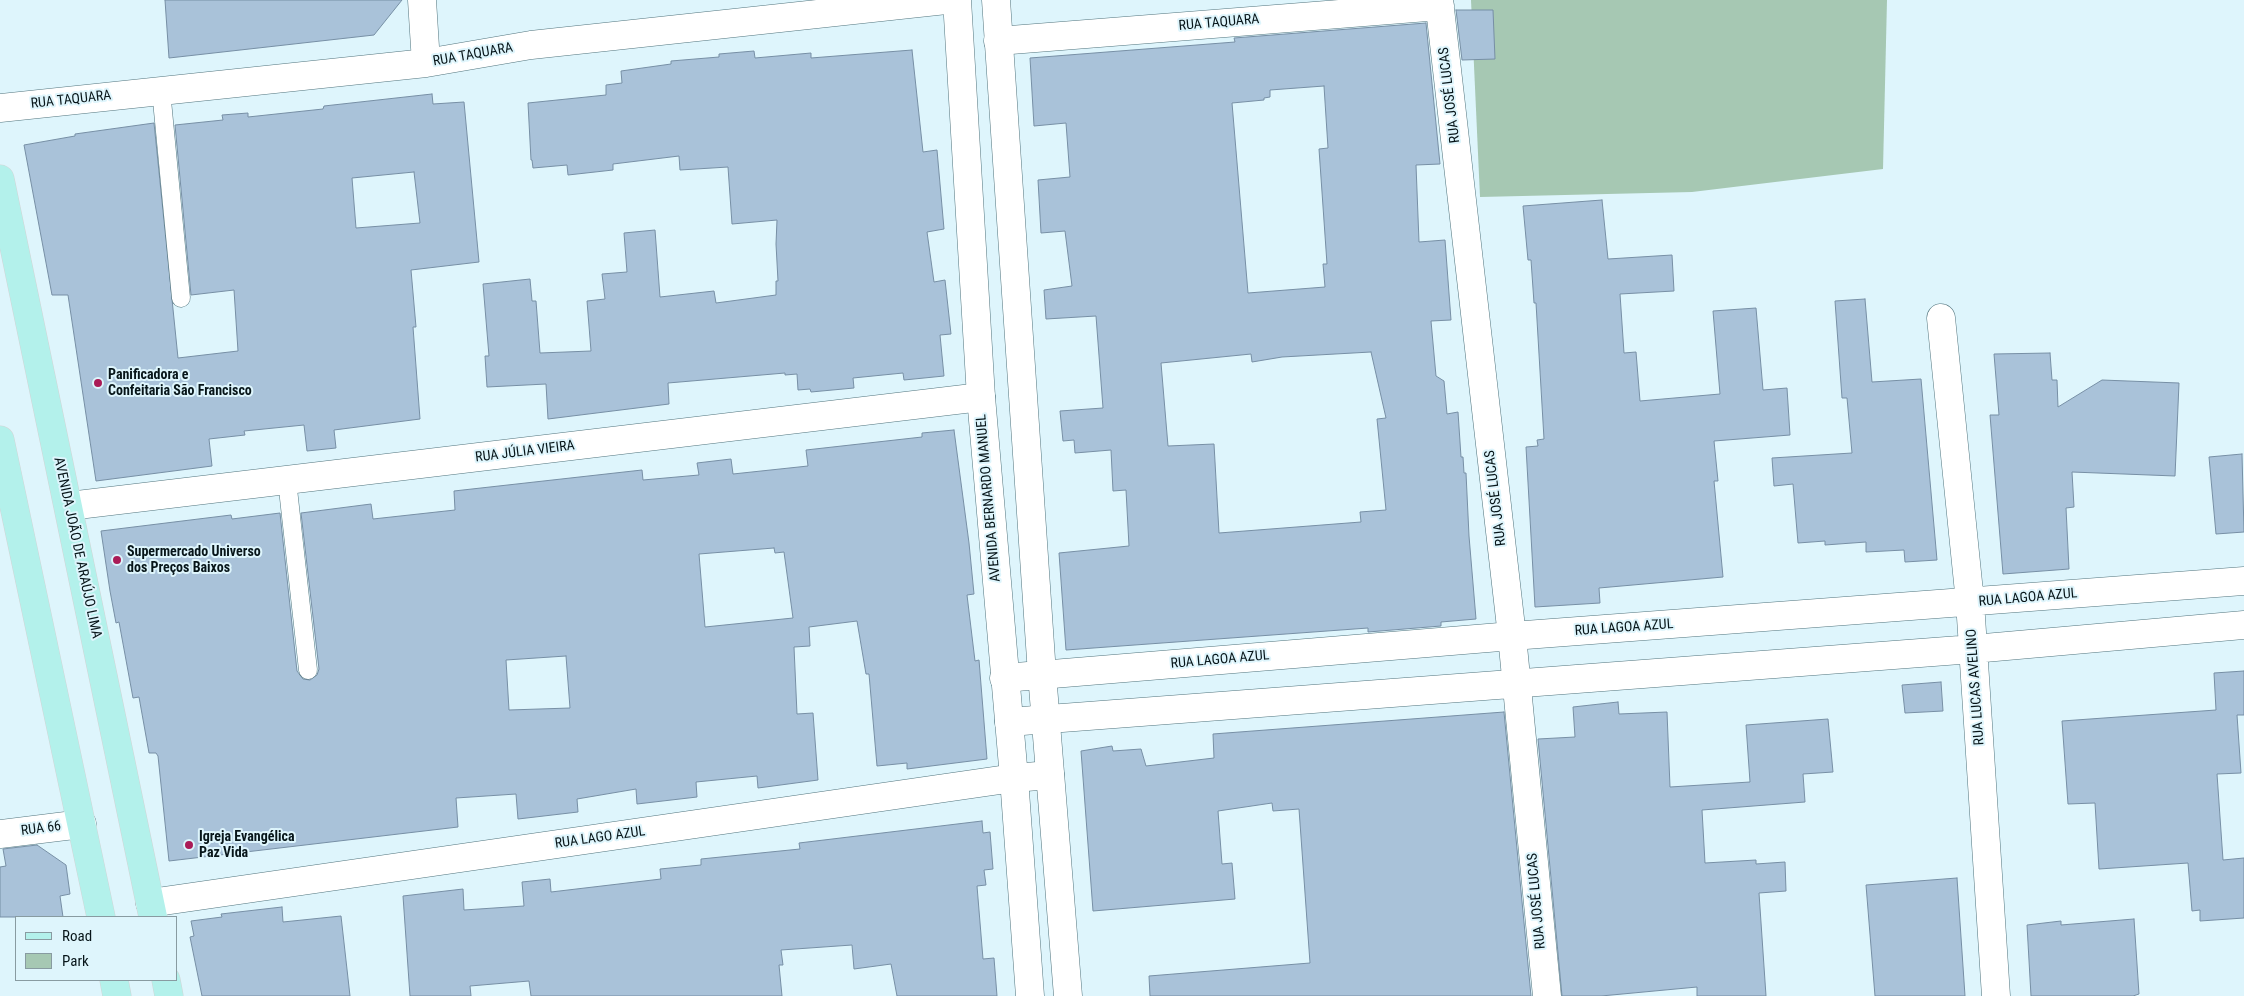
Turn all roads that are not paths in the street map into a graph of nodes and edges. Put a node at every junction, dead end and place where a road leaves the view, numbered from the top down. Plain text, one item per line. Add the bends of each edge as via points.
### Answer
1 (422, 0) edge
2 (946, 0) edge
3 (957, 0) edge
4 (996, 0) edge
5 (1439, 3) edge
6 (998, 41) junction
7 (426, 63) junction
8 (161, 90) junction
9 (0, 108) edge
10 (0, 179) edge
11 (1015, 270) junction
12 (972, 271) junction
13 (181, 298) dead end
14 (1941, 318) dead end
15 (981, 397) junction
16 (0, 440) edge
17 (287, 480) junction
18 (69, 506) junction
19 (2244, 581) edge
20 (1970, 602) junction
21 (2244, 625) edge
22 (1512, 636) junction
23 (1973, 649) junction
24 (308, 670) dead end
25 (1042, 674) junction
26 (1004, 678) junction
27 (1517, 684) junction
28 (1046, 718) junction
29 (1009, 722) junction
30 (1050, 775) junction
31 (1014, 778) junction
32 (82, 824) junction
33 (0, 834) edge
34 (151, 910) edge
35 (101, 916) edge
36 (114, 981) edge
37 (166, 981) edge
38 (117, 996) edge
39 (170, 996) edge
40 (1030, 996) edge
41 (1068, 996) edge
42 (1546, 996) edge
43 (1996, 996) edge

1 - 7 street
2 - 7 street, RUA TAQUARA via 531,45
3 - 12 street, AVENIDA BERNARDO MANUEL
4 - 6 street
5 - 6 street, RUA TAQUARA
5 - 22 street, RUA JOSÉ LUCAS
6 - 11 street
7 - 8 street, RUA TAQUARA
8 - 9 street, RUA TAQUARA
8 - 13 lane
10 - 18 main road, AVENIDA JOÃO DE ARAÚJO LIMA
11 - 12 street
11 - 25 street
12 - 15 street, AVENIDA BERNARDO MANUEL
14 - 20 street, RUA LUCAS AVELINO
15 - 17 street, RUA JÚLIA VIEIRA
15 - 26 street, AVENIDA BERNARDO MANUEL
16 - 32 main road
17 - 18 street, RUA JÚLIA VIEIRA
17 - 24 lane
18 - 34 main road, AVENIDA JOÃO DE ARAÚJO LIMA
19 - 20 street, RUA LAGOA AZUL
20 - 22 street, RUA LAGOA AZUL
20 - 23 street, RUA LUCAS AVELINO
21 - 23 street
22 - 25 street, RUA LAGOA AZUL
22 - 27 street, RUA JOSÉ LUCAS
23 - 27 street
23 - 43 street, RUA LUCAS AVELINO
25 - 26 street, RUA LAGOA AZUL
25 - 28 street
26 - 29 street, AVENIDA BERNARDO MANUEL
27 - 28 street
27 - 42 street, RUA JOSÉ LUCAS
28 - 29 street
28 - 30 street
29 - 31 street, AVENIDA BERNARDO MANUEL
30 - 31 street, RUA LAGO AZUL
30 - 41 street
31 - 34 street, RUA LAGO AZUL
31 - 40 street, AVENIDA BERNARDO MANUEL
32 - 33 street, RUA 66
32 - 35 main road
36 - 38 main road
37 - 39 main road

